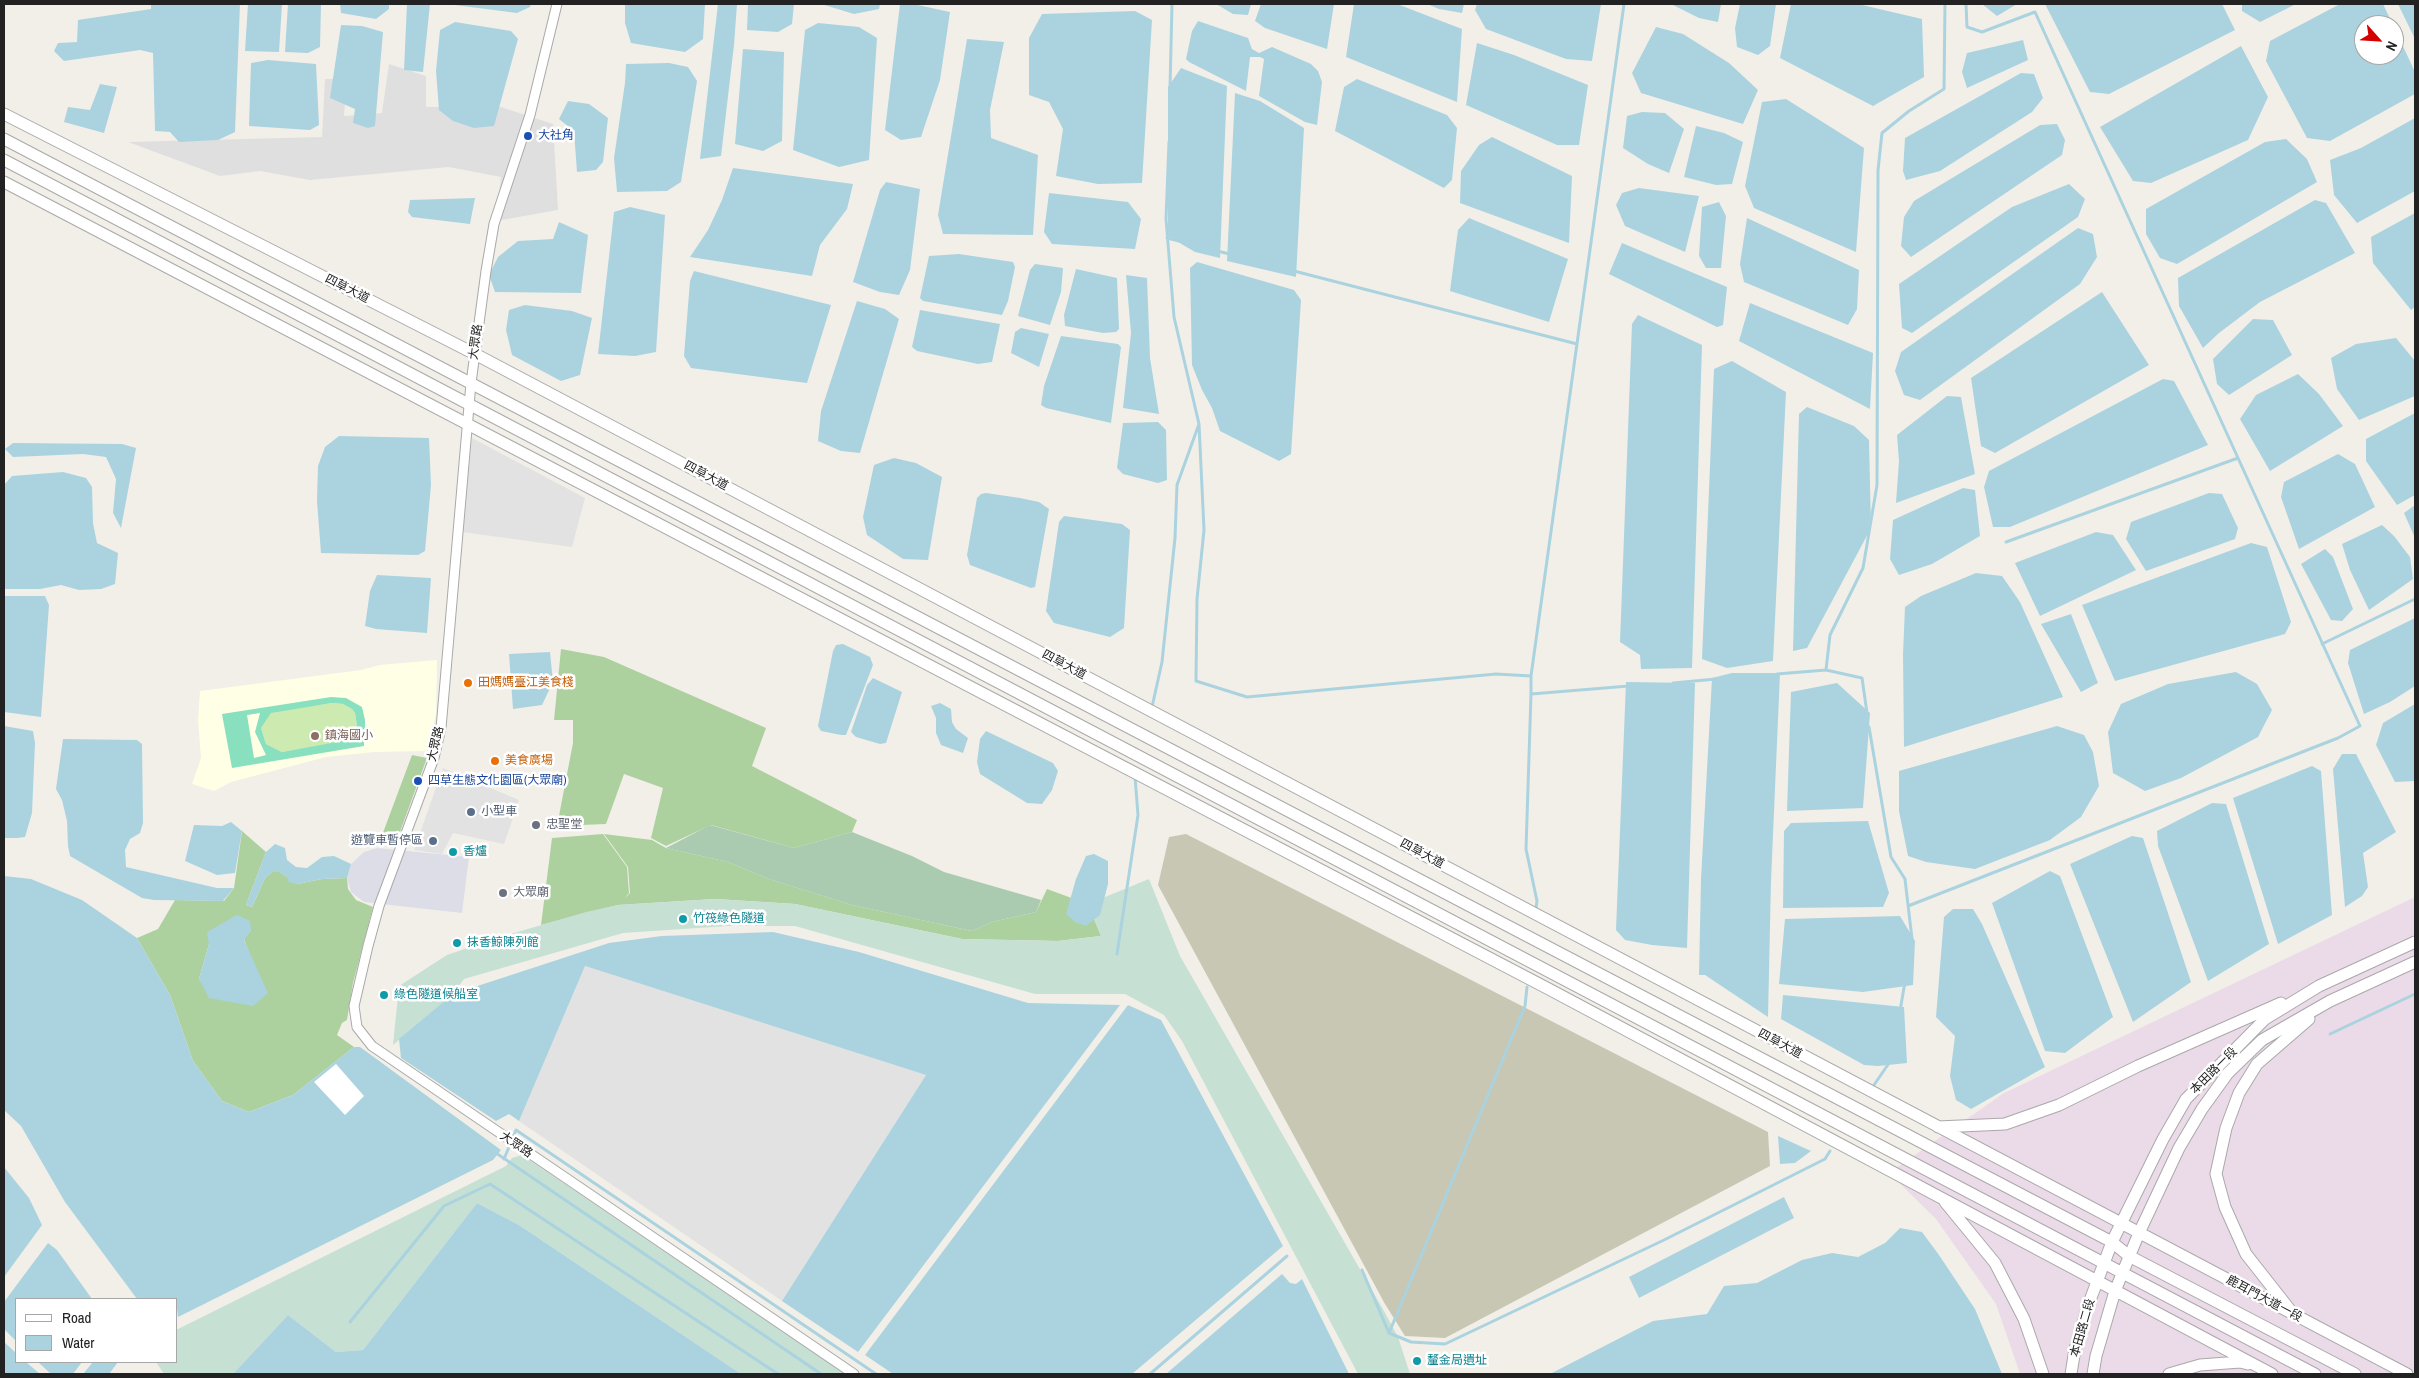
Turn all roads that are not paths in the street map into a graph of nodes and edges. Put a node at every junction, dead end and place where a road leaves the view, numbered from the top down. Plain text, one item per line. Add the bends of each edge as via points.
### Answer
1 (557, 4) edge
2 (4, 114) edge
3 (4, 139) edge
4 (4, 160) edge
5 (4, 182) edge
6 (475, 354) junction
7 (471, 384) junction
8 (469, 405) junction
9 (467, 423) junction
10 (2415, 942) edge
11 (2415, 962) edge
12 (2319, 986) junction
13 (2330, 1001) junction
14 (1938, 1127) junction
15 (1942, 1199) junction
16 (2121, 1223) junction
17 (2140, 1233) junction
18 (2112, 1242) junction
19 (2129, 1256) junction
20 (2104, 1263) junction
21 (2122, 1273) junction
22 (2097, 1282) junction
23 (2115, 1292) junction
24 (2294, 1315) junction
25 (2260, 1368) junction
26 (854, 1374) edge
27 (2043, 1374) edge
28 (2071, 1374) edge
29 (2093, 1374) edge
30 (2169, 1374) edge
31 (2272, 1374) edge
32 (2315, 1374) edge
33 (2355, 1374) edge
34 (2407, 1374) edge

1 - 6 street, 大眾路 via 534,100 494,224
2 - 6 street, 四草大道
3 - 7 street, 四草大道
4 - 8 street
5 - 9 street
6 - 7 street, 大眾路
6 - 14 street, 四草大道
7 - 8 street, 大眾路
7 - 18 street, 四草大道
8 - 9 street, 大眾路
8 - 20 street
9 - 15 street via 1547,988
9 - 26 street, 大眾路 via 440,728 434,758 379,906 354,1006 357,1026 372,1046
10 - 12 street, 本田路一段
11 - 13 street, 本田路一段
12 - 14 street via 2138,1066 2059,1105 2005,1124
12 - 16 street, 本田路一段 via 2265,1019 2186,1100
13 - 17 street, 本田路一段 via 2262,1040 2228,1073 2179,1148
13 - 24 street via 2257,1064 2239,1093 2226,1128 2216,1174 2225,1207 2246,1254
14 - 16 street, 四草大道
15 - 22 street
15 - 27 street via 1995,1263 2024,1319
16 - 17 street, 鹿耳門大道一段
16 - 18 street, 本田路一段
17 - 19 street, 本田路一段
17 - 24 street, 鹿耳門大道一段
18 - 19 street, 鹿耳門大道一段
18 - 20 street, 本田路一段
19 - 21 street, 本田路一段
19 - 33 street, 鹿耳門大道一段
20 - 21 street
20 - 22 street, 本田路一段
21 - 23 street, 本田路一段
21 - 32 street
22 - 23 street
22 - 28 street, 本田路二段 via 2075,1350
23 - 25 street
23 - 29 street, 本田路二段
24 - 34 street, 鹿耳門大道一段
25 - 30 street via 2240,1362 2200,1365
25 - 31 street

